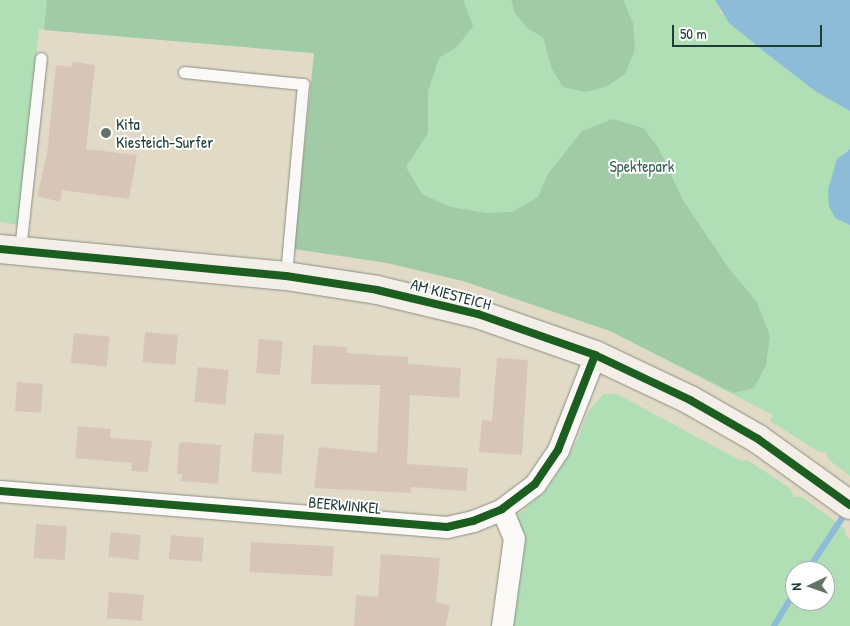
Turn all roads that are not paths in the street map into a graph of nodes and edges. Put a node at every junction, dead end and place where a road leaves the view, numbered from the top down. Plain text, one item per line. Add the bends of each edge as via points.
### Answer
1 (41, 58) dead end
2 (184, 72) dead end
3 (10, 250) edge
4 (286, 276) junction
5 (595, 355) junction
6 (0, 491) edge
7 (850, 505) edge
8 (502, 509) junction
9 (502, 626) edge

1 - 3 lane
2 - 4 lane via 303,84
3 - 4 street, AM KIESTEICH
4 - 5 street, AM KIESTEICH via 377,290 478,314
5 - 7 street, AM KIESTEICH via 690,400 758,439
5 - 8 street, BEERWINKEL via 558,450 535,484
6 - 8 street, BEERWINKEL via 447,527
8 - 9 street via 514,538

